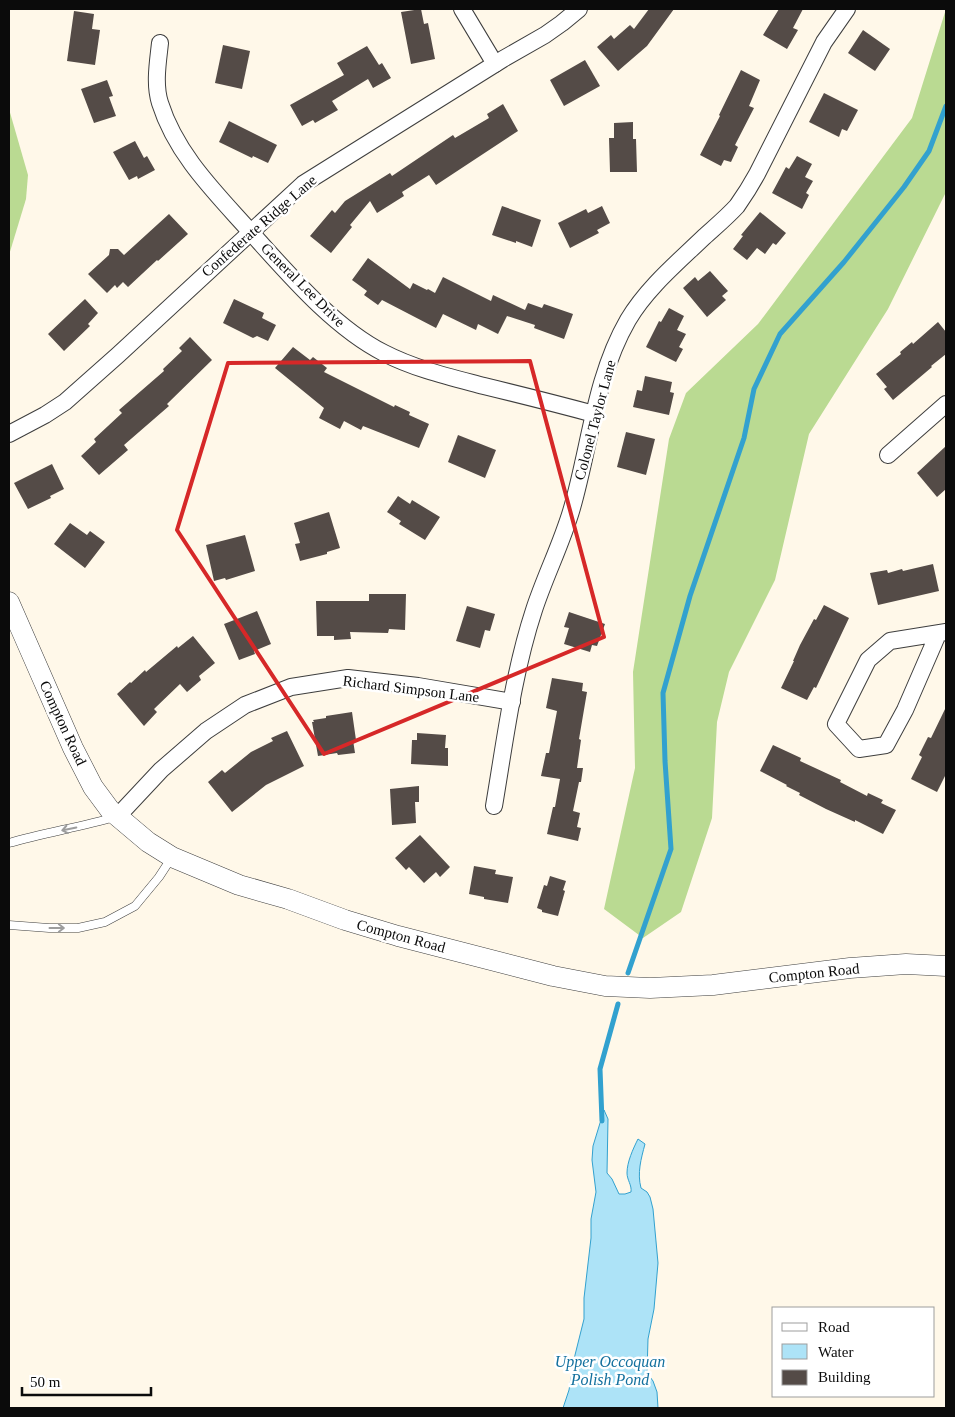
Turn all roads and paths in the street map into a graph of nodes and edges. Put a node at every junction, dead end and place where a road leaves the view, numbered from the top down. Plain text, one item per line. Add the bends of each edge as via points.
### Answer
1 (462, 9) edge
2 (579, 9) edge
3 (847, 9) edge
4 (160, 43) dead end
5 (495, 64) junction
6 (250, 232) junction
7 (946, 404) edge
8 (594, 414) junction
9 (9, 434) edge
10 (888, 454) dead end
11 (9, 602) edge
12 (942, 633) edge
13 (512, 702) junction
14 (494, 806) dead end
15 (117, 817) junction
16 (9, 843) edge
17 (172, 857) junction
18 (9, 925) edge
19 (946, 966) edge

1 - 5 street
2 - 5 street, Confederate Ridge Lane via 545,35
3 - 8 street, Colonel Taylor Lane via 824,42 747,192 724,219 647,292 628,320 608,367
4 - 6 street, General Lee Drive via 157,88 171,130 196,171
5 - 6 street, Confederate Ridge Lane via 308,180
6 - 8 street, General Lee Drive via 336,320 383,352 432,372
6 - 9 street, Confederate Ridge Lane via 65,402
7 - 10 street
8 - 13 street, Colonel Taylor Lane via 572,508 534,610
11 - 15 street, Compton Road via 73,748 93,786
12 - 12 street via 890,641 868,660 836,724 859,749 886,746
13 - 14 street, Colonel Taylor Lane
13 - 15 street, Richard Simpson Lane via 348,678 291,687 245,705 206,731 161,770
15 -> 16 lane
15 - 17 street, Compton Road
18 -> 17 lane via 78,928 105,922 135,906
17 - 19 street, Compton Road via 239,885 398,936 605,986 695,986 850,968 906,964

